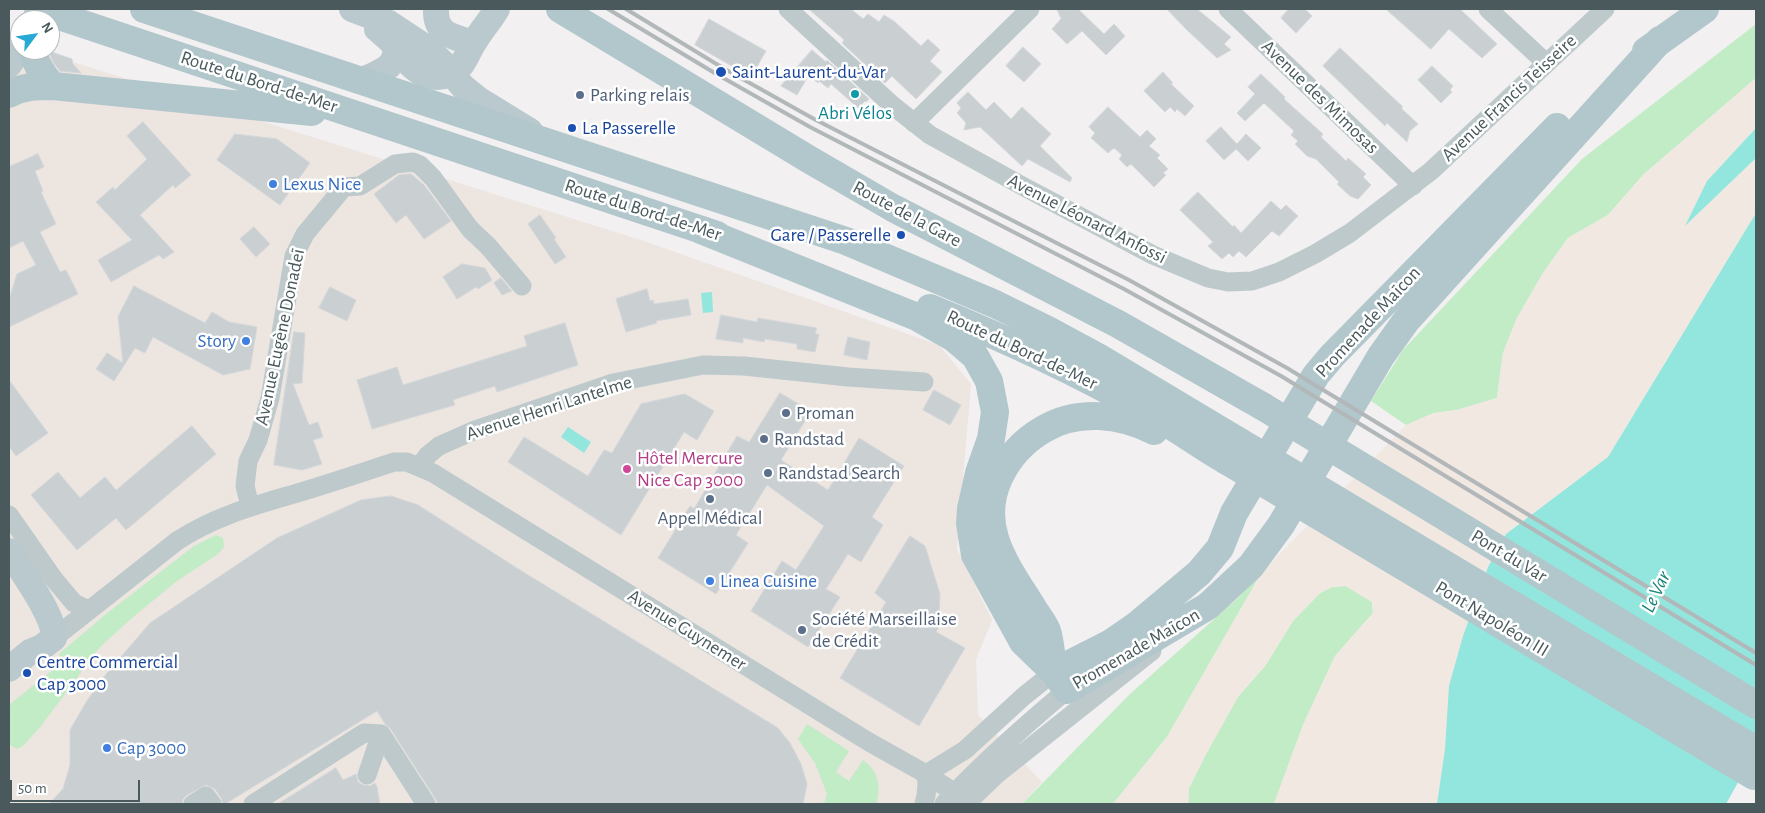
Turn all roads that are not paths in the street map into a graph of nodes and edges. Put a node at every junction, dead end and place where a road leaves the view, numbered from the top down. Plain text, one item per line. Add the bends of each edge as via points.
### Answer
1 (38, 9) edge
2 (144, 9) edge
3 (430, 9) edge
4 (436, 9) edge
5 (517, 9) edge
6 (560, 9) edge
7 (788, 9) edge
8 (1030, 9) edge
9 (1228, 9) edge
10 (1488, 9) edge
11 (1604, 9) edge
12 (1705, 9) edge
13 (356, 11) edge
14 (493, 15) edge
15 (392, 35) junction
16 (1660, 40) junction
17 (473, 43) junction
18 (35, 60) edge
19 (1546, 63) junction
20 (452, 73) junction
21 (361, 81) junction
22 (53, 86) junction
23 (9, 94) edge
24 (914, 123) junction
25 (439, 141) junction
26 (552, 144) junction
27 (1413, 186) junction
28 (700, 230) junction
29 (522, 286) dead end
30 (924, 382) dead end
31 (1262, 406) joint
32 (1226, 452) junction
33 (419, 467) junction
34 (250, 506) junction
35 (9, 515) edge
36 (9, 551) edge
37 (89, 610) junction
38 (1187, 619) junction
39 (54, 638) junction
40 (9, 669) edge
41 (1060, 681) junction
42 (1756, 705) edge
43 (381, 734) junction
44 (1756, 750) edge
45 (926, 774) junction
46 (367, 775) dead end
47 (1756, 778) edge
48 (955, 801) edge
49 (193, 804) edge
50 (212, 804) edge
51 (253, 804) edge
52 (426, 804) edge
53 (924, 804) edge

1 - 25 main road, Route du Bord-de-Mer
2 - 21 main road, Route du Bord-de-Mer
3 - 15 main road via 409,20
4 - 17 main road via 443,32
5 - 14 main road
6 - 31 main road, Route de la Gare via 893,208 1118,324
7 - 24 street, Avenue Léonard Anfossi
8 - 24 street
9 - 27 street, Avenue des Mimosas
10 - 19 street
11 - 19 street, Avenue Francis Teisseire
12 - 16 main road, Promenade Maïcon
13 - 15 main road
14 - 17 main road
15 - 20 main road via 427,48
15 - 21 main road via 396,56 393,63
16 - 38 main road, Promenade Maïcon via 1406,320 1267,546 1226,591
16 - 41 main road, Promenade Maïcon via 1586,97 1332,356 1316,375 1234,513 1220,548 1199,573 1137,625
17 - 20 main road via 462,64
18 - 22 main road via 40,72
19 - 27 street, Avenue Francis Teisseire
20 - 26 main road via 478,99
21 - 26 main road, Route du Bord-de-Mer
22 - 23 main road via 31,86
22 - 25 main road via 294,109 407,139
24 - 27 street, Avenue Léonard Anfossi via 930,135 1153,255 1208,278 1228,282 1252,281 1315,254 1350,233
25 - 28 main road, Route du Bord-de-Mer
26 - 32 main road, Route du Bord-de-Mer via 846,242 995,304 1098,357
28 - 32 main road, Route du Bord-de-Mer via 840,272 983,329
28 - 41 main road via 917,317 954,338 975,356 989,381 995,412 991,439 970,508 975,555 1022,642
29 - 34 street, Avenue Eugène Donadeï via 470,229 420,165 413,162 395,164 360,186 344,187 305,234 294,256 270,398 258,440 248,461 245,486
30 - 33 street, Avenue Henri Lantelme via 703,365 613,383 475,430 439,446
31 - 42 main road, Pont du Var, bridge
32 - 41 main road via 1176,442 1123,418 1080,417 1051,425 1032,436 1004,466 990,502 991,524 1002,558 1047,630
32 - 44 main road, Pont Napoléon III, bridge
32 - 47 main road, Pont Napoléon III, bridge
33 - 34 street via 407,462 394,462
33 - 45 street, Avenue Guynemer via 860,737
34 - 37 street via 194,529
35 - 37 street via 74,603
36 - 39 main road via 46,612 55,630
37 - 39 street
38 - 41 main road, Promenade Maïcon
38 - 48 street via 1159,646 997,774
39 - 40 main road
41 - 45 street via 1024,696 965,750
41 - 48 street via 981,766
43 - 46 street
43 - 51 street via 364,733
43 - 52 street
45 - 48 street, Avenue Guynemer
45 - 53 street
49 - 50 street via 206,796

